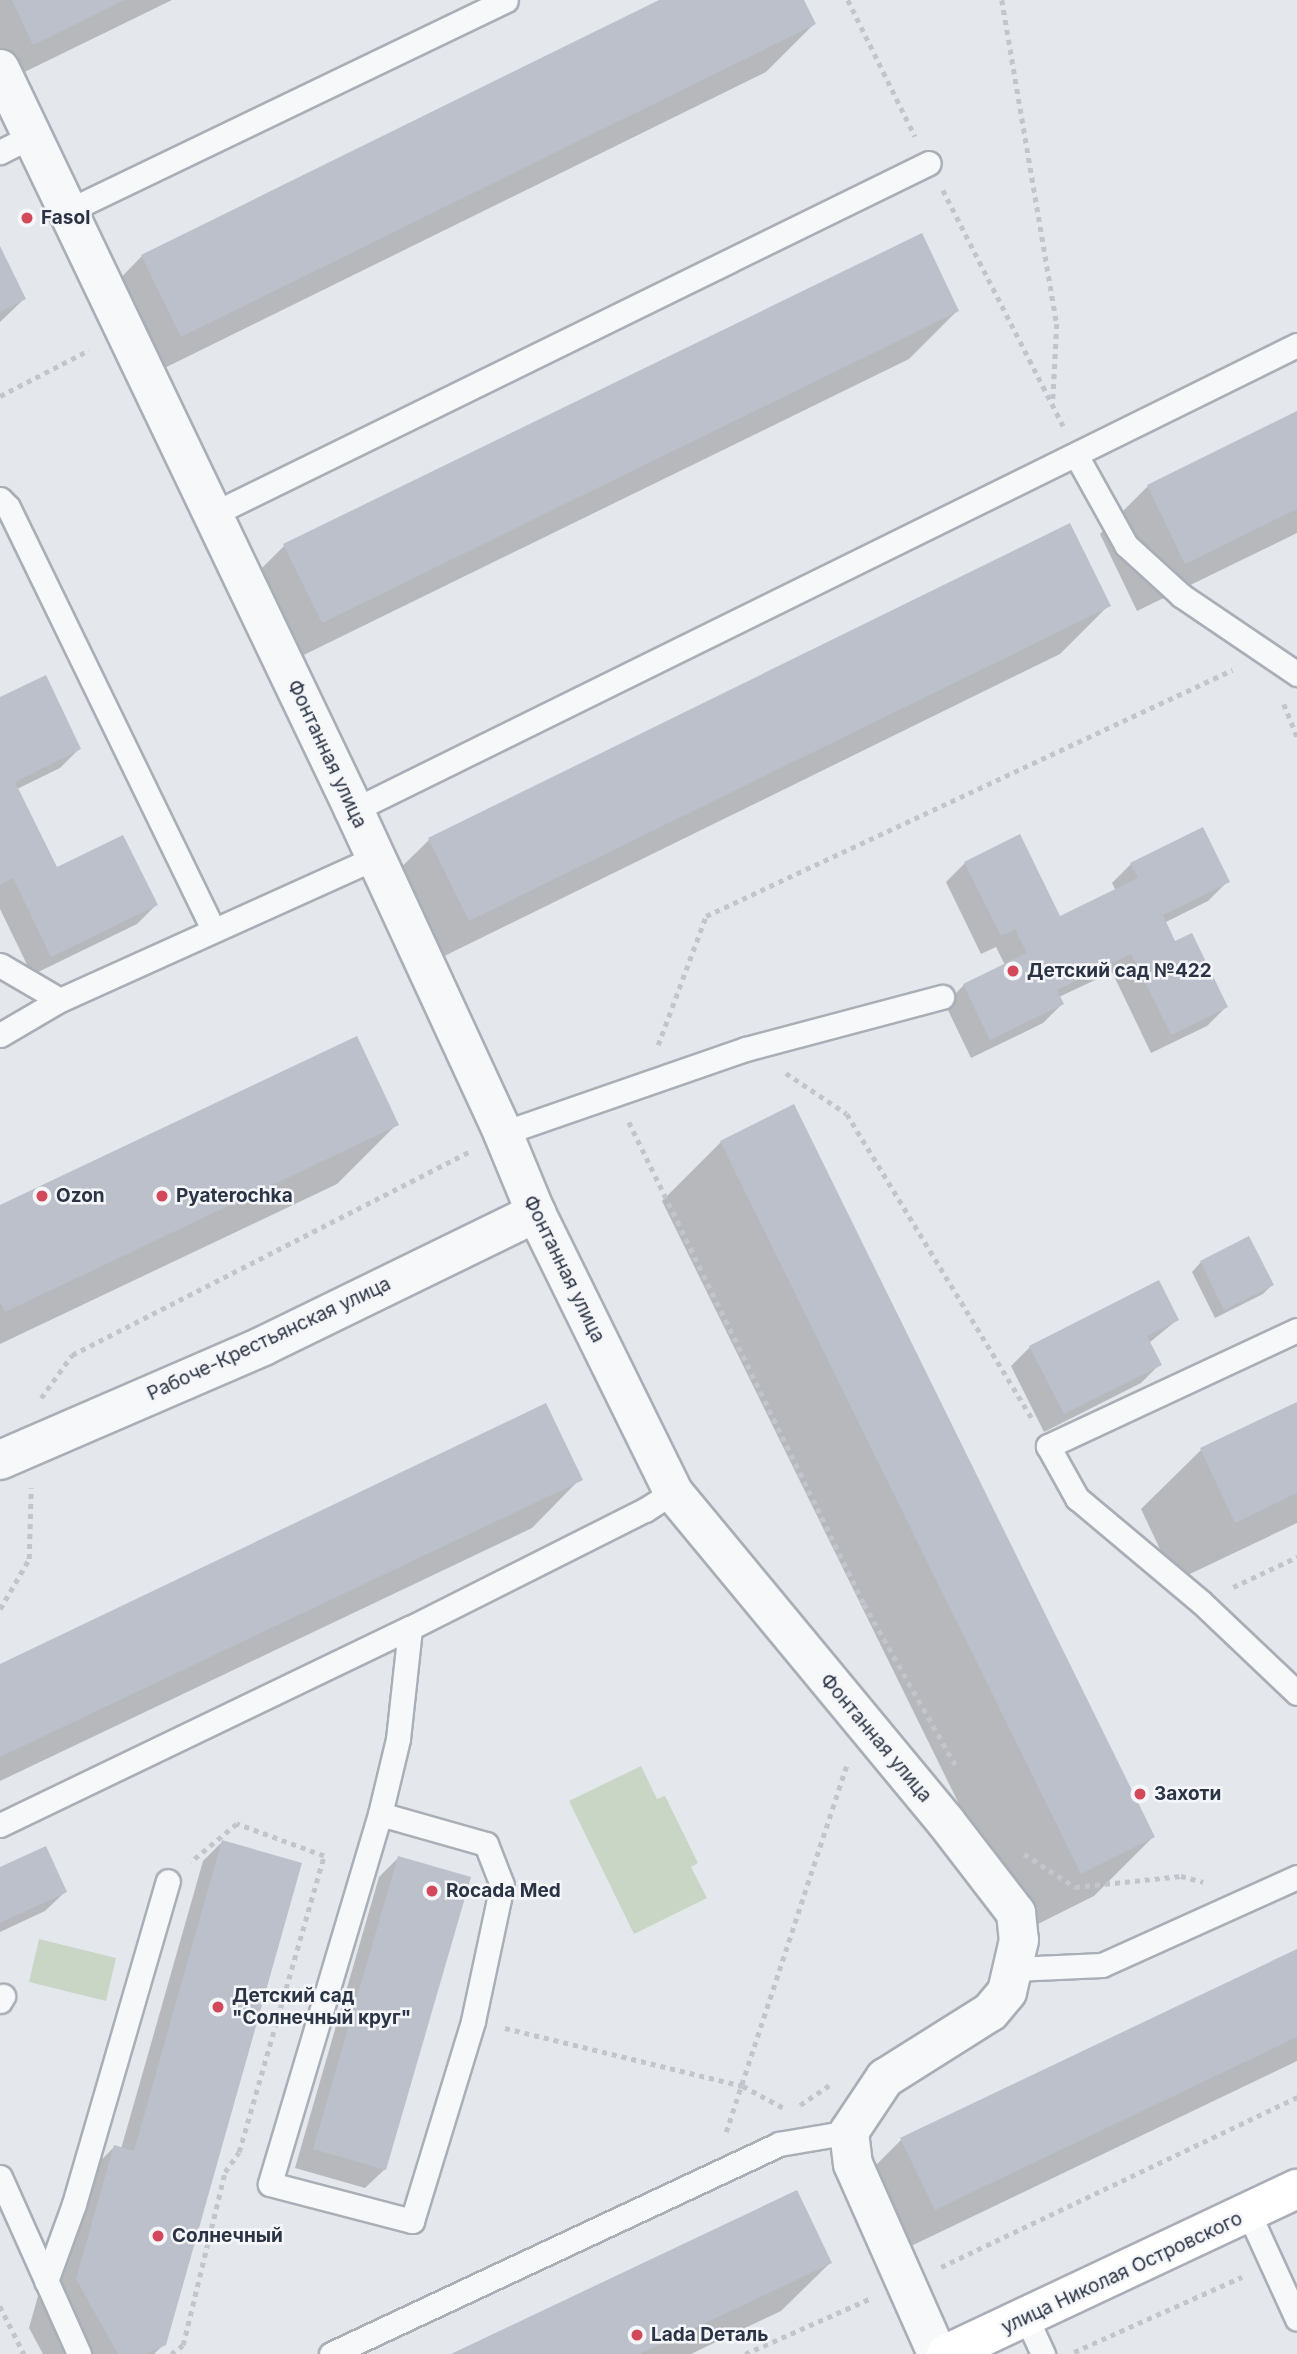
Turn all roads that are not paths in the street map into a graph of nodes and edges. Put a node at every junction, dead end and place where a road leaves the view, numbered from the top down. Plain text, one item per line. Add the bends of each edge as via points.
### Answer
1 (506, 0) edge
2 (0, 69) edge
3 (15, 144) edge
4 (929, 163) road end
5 (66, 212) junction
6 (1297, 345) edge
7 (1076, 455) junction
8 (0, 499) edge
9 (213, 514) junction
10 (1297, 674) edge
11 (354, 810) junction
12 (376, 857) junction
13 (213, 930) junction
14 (0, 965) edge
15 (942, 997) dead end
16 (60, 1000) junction
17 (0, 1035) edge
18 (503, 1133) junction
19 (536, 1213) junction
20 (1297, 1330) edge
21 (17, 1452) edge
22 (673, 1492) junction
23 (410, 1628) junction
24 (1297, 1693) edge
25 (380, 1814) junction
26 (0, 1825) edge
27 (1297, 1877) edge
28 (168, 1881) road end
29 (1014, 1969) junction
30 (849, 2132) junction
31 (0, 2177) edge
32 (1297, 2189) edge
33 (1249, 2214) junction
34 (46, 2281) junction
35 (1026, 2317) junction
36 (1297, 2319) edge
37 (79, 2354) edge
38 (331, 2354) edge
39 (937, 2354) edge
40 (946, 2354) edge
41 (1043, 2354) edge

1 - 5 lane
2 - 3 street, Фонтанная улица
3 - 5 street, Фонтанная улица
4 - 9 lane
5 - 9 street, Фонтанная улица
6 - 7 lane
7 - 10 lane via 1126,545 1182,596
7 - 11 lane
8 - 13 lane via 8,507
9 - 11 street, Фонтанная улица
11 - 12 street, Фонтанная улица
12 - 13 lane
12 - 18 street, Фонтанная улица
13 - 16 lane
14 - 16 lane
15 - 18 lane via 746,1049
16 - 17 lane
18 - 19 street, Фонтанная улица
19 - 21 street, Рабоче-Крестьянская улица via 263,1346
19 - 22 street, Фонтанная улица
20 - 24 lane via 1048,1446 1077,1498 1201,1602
22 - 23 lane
22 - 29 street, Фонтанная улица via 1001,1891 1016,1913 1019,1940
23 - 25 lane via 398,1739
23 - 26 lane
25 - 25 lane via 270,2184 412,2221 473,2021 502,1885 486,1844
27 - 29 lane via 1102,1965
28 - 34 lane via 74,2204
29 - 30 street, Фонтанная улица via 1007,1992 990,2012 885,2078
30 - 38 lane via 779,2144
30 - 39 street via 853,2164
31 - 34 lane
32 - 33 main road, улица Николая Островского
33 - 35 main road, улица Николая Островского
33 - 36 lane
34 - 37 lane
35 - 40 main road, улица Николая Островского
35 - 41 lane

